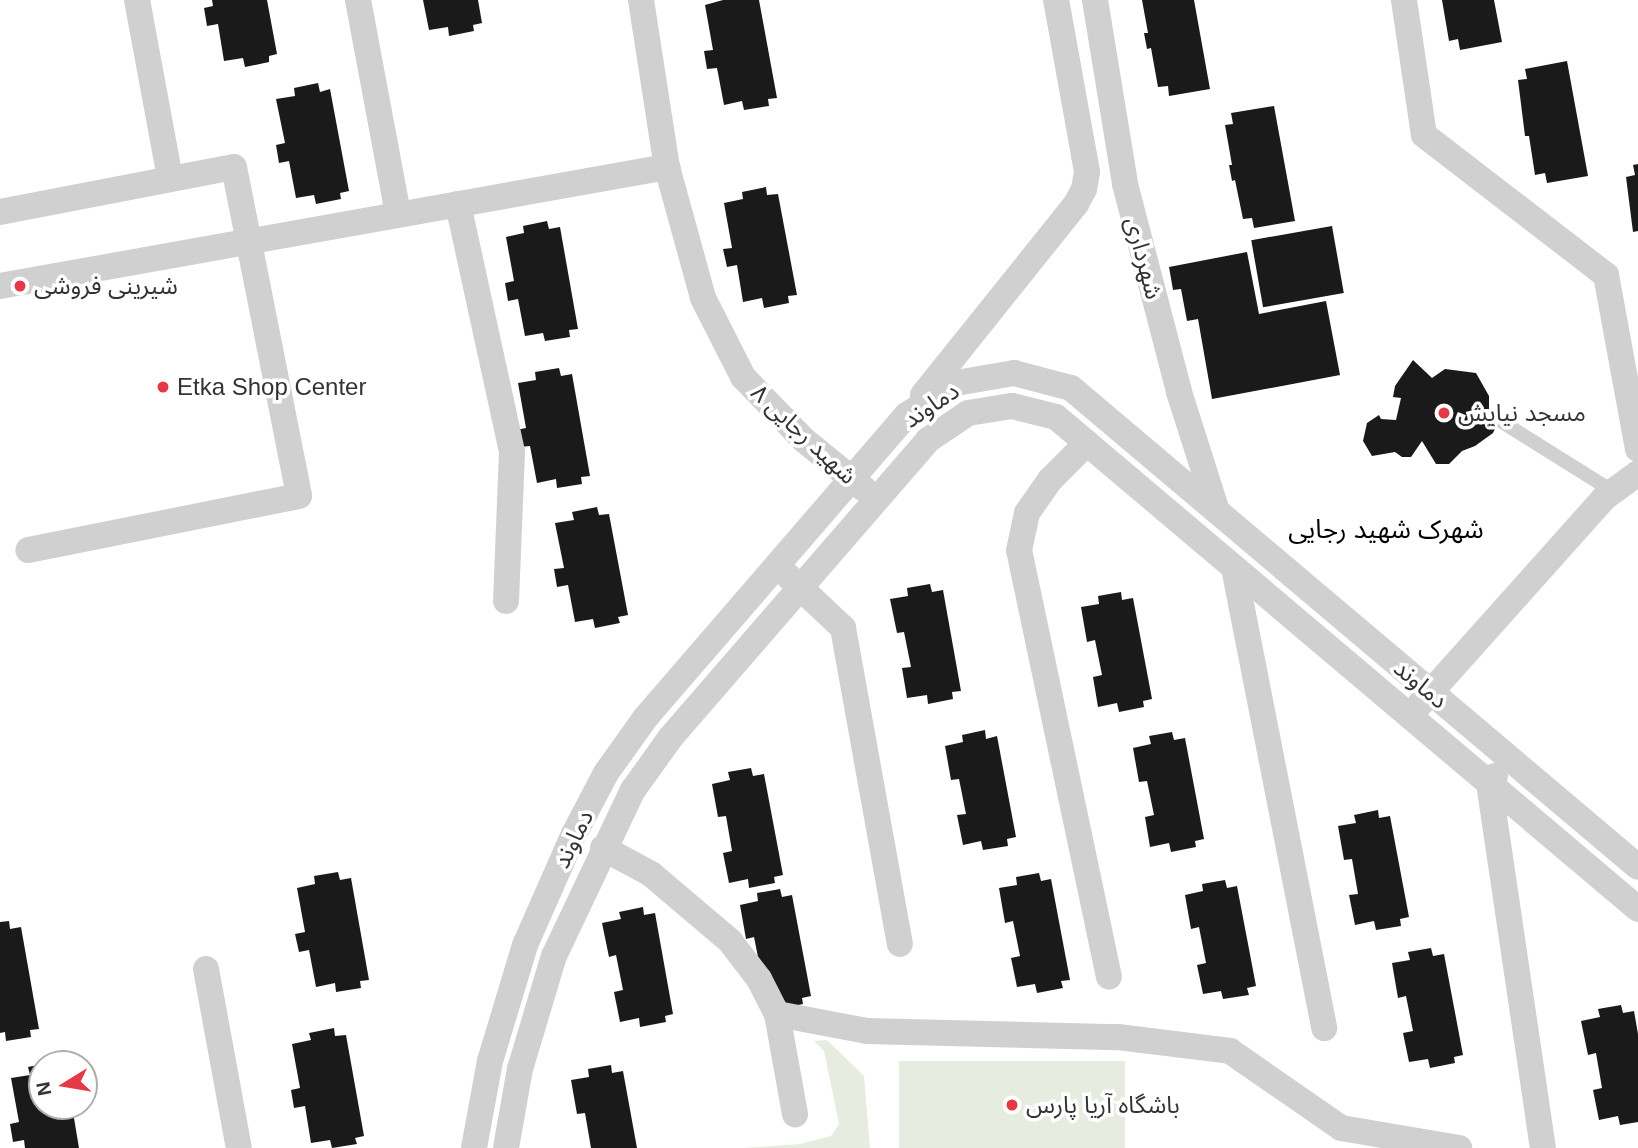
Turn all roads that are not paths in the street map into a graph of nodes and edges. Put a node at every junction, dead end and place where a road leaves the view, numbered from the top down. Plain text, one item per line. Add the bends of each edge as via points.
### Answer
1 (136, 0) edge
2 (358, 0) edge
3 (641, 0) edge
4 (1056, 0) edge
5 (1095, 0) edge
6 (1404, 0) edge
7 (1110, 76) junction
8 (1071, 82) junction
9 (667, 167) junction
10 (170, 178) junction
11 (1125, 184) junction
12 (1084, 189) junction
13 (458, 204) junction
14 (0, 212) edge
15 (398, 214) junction
16 (249, 240) junction
17 (0, 286) edge
18 (907, 415) junction
19 (1499, 420) dead end
20 (1087, 443) junction
21 (1638, 449) edge
22 (1638, 472) edge
23 (852, 479) junction
24 (1612, 491) junction
25 (877, 499) junction
26 (1217, 511) junction
27 (27, 550) dead end
28 (777, 566) junction
29 (1234, 568) junction
30 (800, 588) junction
31 (506, 601) dead end
32 (1431, 692) junction
33 (1410, 716) junction
34 (1510, 759) junction
35 (1489, 783) junction
36 (603, 848) junction
37 (1638, 867) edge
38 (1638, 909) edge
39 (900, 944) dead end
40 (206, 969) dead end
41 (1109, 977) dead end
42 (778, 1014) junction
43 (1324, 1028) dead end
44 (795, 1114) dead end
45 (239, 1148) edge
46 (474, 1148) edge
47 (506, 1148) edge
48 (1459, 1148) edge
49 (1543, 1148) edge

1 - 10 street
2 - 15 street
3 - 9 street, شهید رجایی ۸
4 - 8 street
5 - 7 street, شهرداری
6 - 21 street via 1424,135 1606,275
7 - 8 street
7 - 11 street, شهرداری
8 - 12 street via 1087,172
9 - 13 street
9 - 23 street, شهید رجایی ۸ via 702,298 743,376 804,440
10 - 14 street
10 - 16 street via 234,167
11 - 12 street
11 - 26 street, شهرداری via 1179,392
12 - 18 street
13 - 15 street
13 - 31 street via 512,452
15 - 16 street
16 - 17 street
16 - 27 street via 299,496
18 - 23 street, دماوند
18 - 26 street, دماوند via 956,383 1014,373 1071,388
19 - 24 lane
20 - 25 street, دماوند via 1056,417 1012,406 968,413 928,440
20 - 29 street, دماوند
20 - 41 street via 1050,480 1027,513 1019,550
22 - 24 street
23 - 25 street, شهید رجایی ۸
23 - 28 street, دماوند
24 - 32 street
25 - 30 street, دماوند
26 - 32 street, دماوند
28 - 30 street
28 - 46 street, دماوند via 646,717 606,773 574,834 524,945 490,1061
29 - 33 street, دماوند
29 - 43 street
30 - 36 street, دماوند via 671,737 633,790
30 - 39 street via 844,628
32 - 33 street
32 - 34 street, دماوند
33 - 35 street, دماوند
34 - 35 street
34 - 37 street, دماوند
35 - 38 street, دماوند
35 - 49 street
36 - 42 street via 650,874 730,941
36 - 47 street, دماوند via 554,956 520,1069
40 - 45 street
42 - 44 street
42 - 48 street via 867,1031 1118,1037 1230,1051 1341,1128

